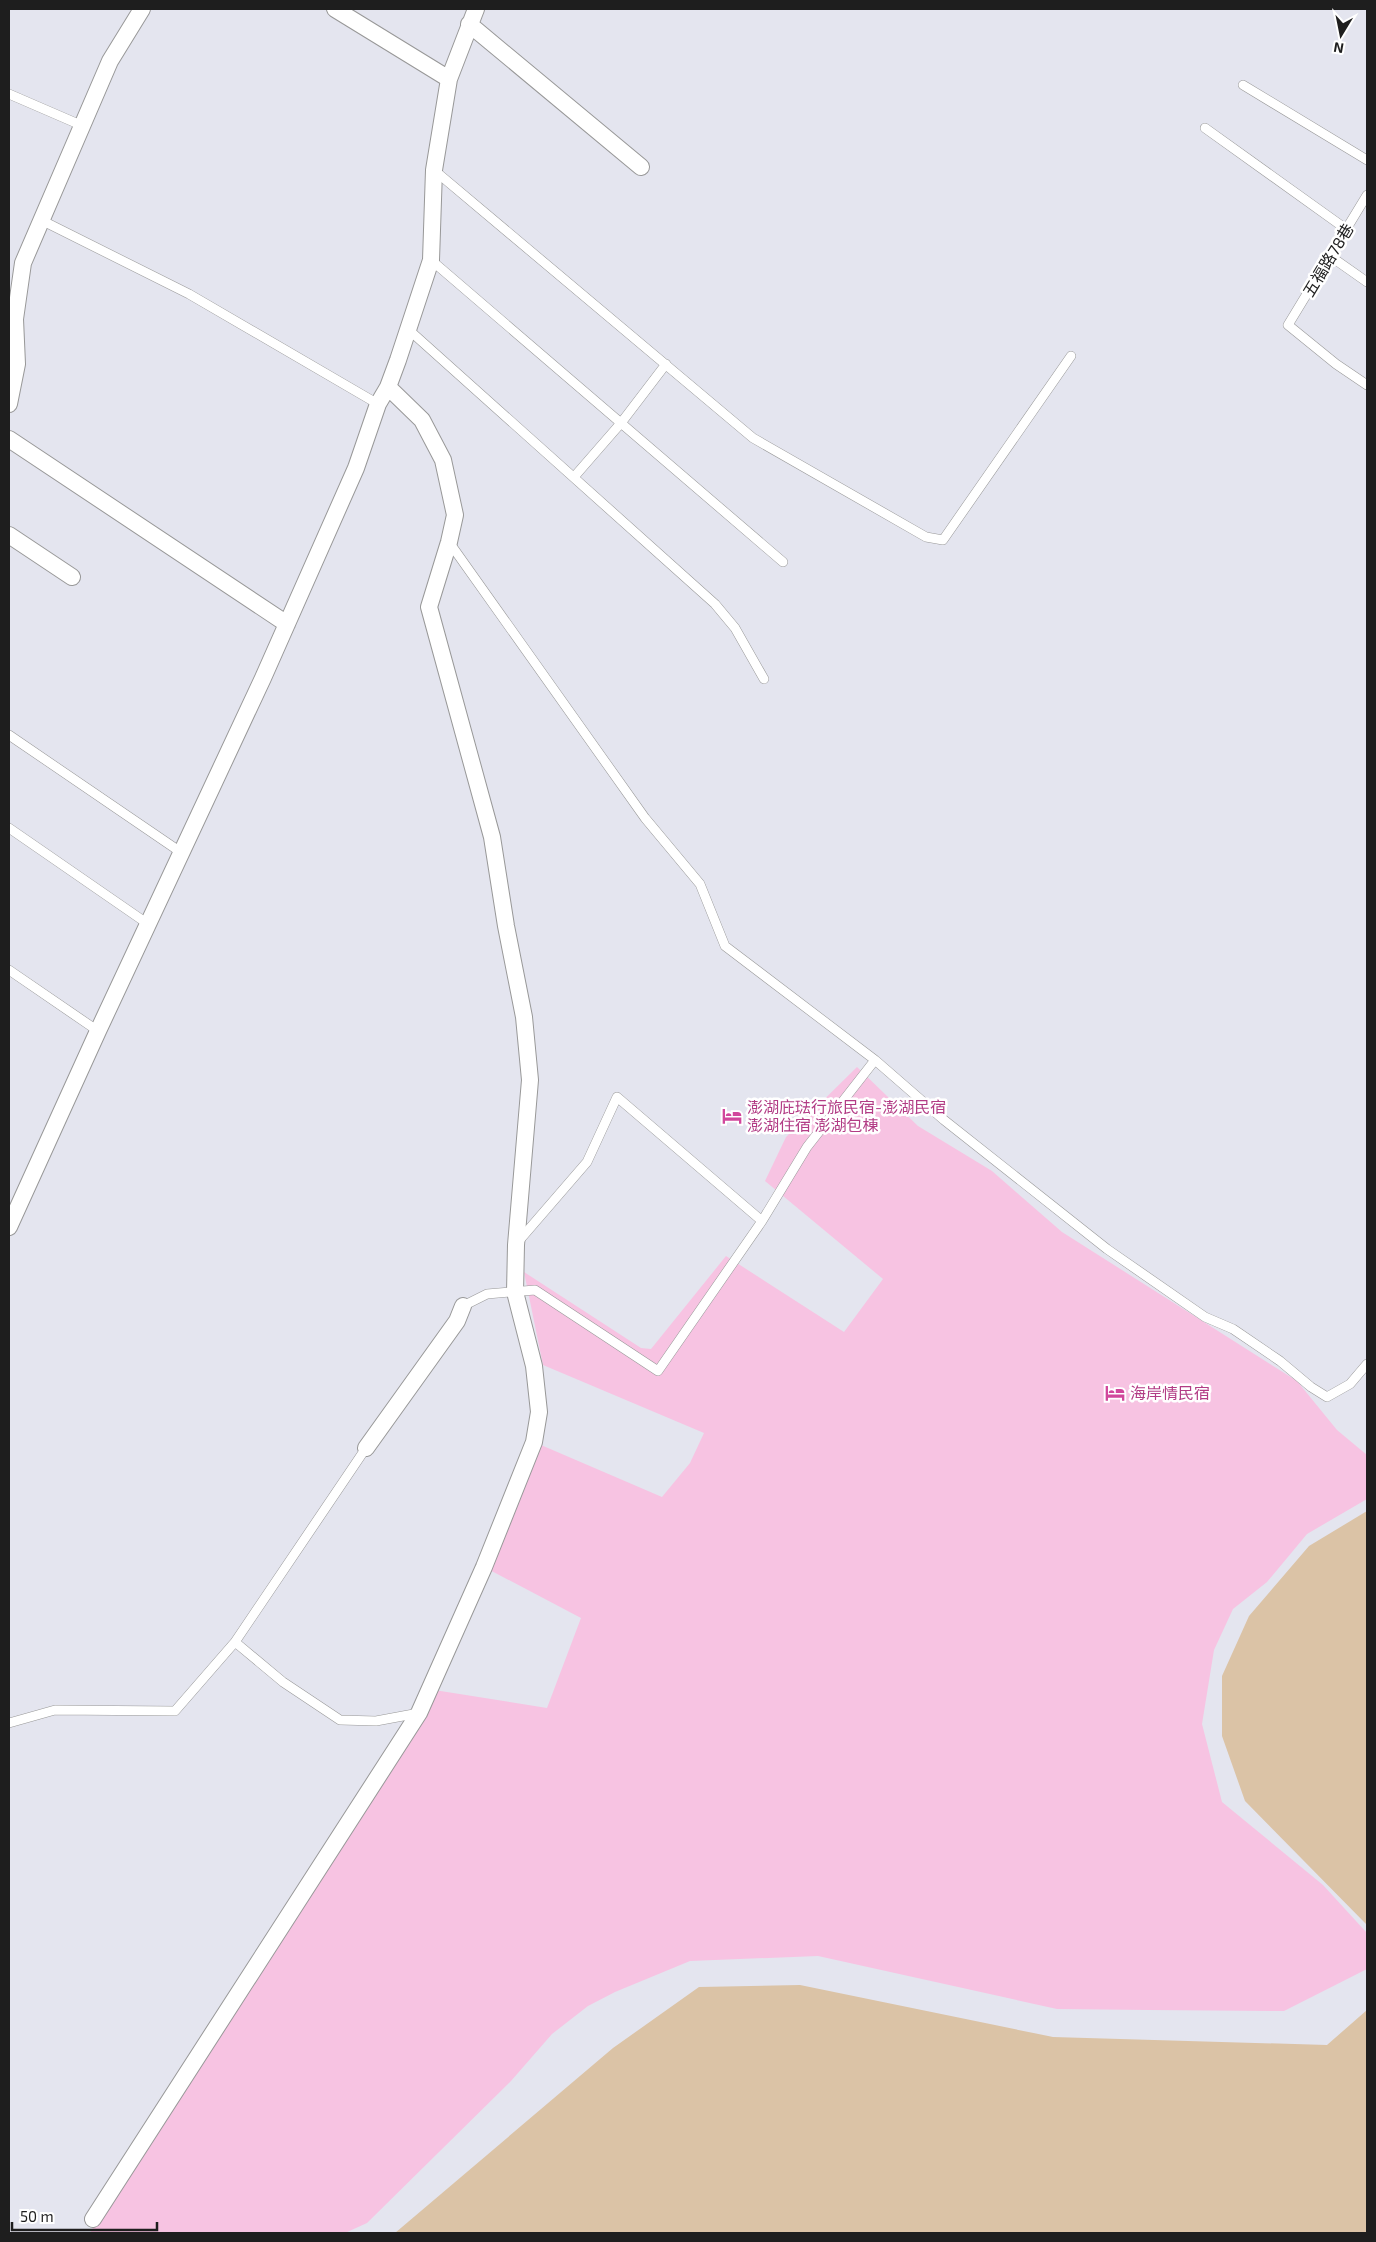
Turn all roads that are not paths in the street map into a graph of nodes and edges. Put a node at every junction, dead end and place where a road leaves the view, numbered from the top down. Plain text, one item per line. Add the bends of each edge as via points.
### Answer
1 (142, 9) edge
2 (335, 9) edge
3 (476, 9) edge
4 (469, 24) junction
5 (449, 79) junction
6 (1243, 85) dead end
7 (9, 94) edge
8 (83, 126) junction
9 (1205, 128) dead end
10 (1367, 160) edge
11 (641, 167) dead end
12 (434, 170) junction
13 (1367, 195) edge
14 (41, 220) junction
15 (1346, 229) junction
16 (1330, 256) junction
17 (431, 260) junction
18 (1367, 282) edge
19 (12, 319) edge
20 (409, 330) junction
21 (1072, 356) dead end
22 (666, 364) junction
23 (1367, 385) edge
24 (388, 387) junction
25 (9, 404) edge
26 (378, 404) junction
27 (621, 423) junction
28 (9, 439) edge
29 (574, 478) junction
30 (9, 535) edge
31 (449, 542) junction
32 (783, 562) dead end
33 (72, 577) dead end
34 (287, 624) junction
35 (764, 679) dead end
36 (9, 735) edge
37 (9, 828) edge
38 (182, 852) junction
39 (148, 924) junction
40 (9, 970) edge
41 (98, 1031) junction
42 (875, 1060) junction
43 (762, 1221) junction
44 (9, 1226) edge
45 (516, 1245) junction
46 (515, 1292) junction
47 (463, 1306) joint
48 (1367, 1364) edge
49 (366, 1448) joint
50 (235, 1642) junction
51 (419, 1713) junction
52 (9, 1723) edge
53 (93, 2218) dead end

1 - 8 street via 110,61
2 - 5 street
3 - 4 street
4 - 5 street
4 - 11 street
5 - 12 street
6 - 10 lane
7 - 8 lane
8 - 14 street
9 - 15 lane
12 - 17 street
12 - 22 lane
13 - 15 lane, 五福路78巷
14 - 19 street via 23,263
14 - 26 lane via 189,294
15 - 16 lane, 五福路78巷
16 - 18 lane
16 - 23 lane, 五福路78巷 via 1288,325
17 - 20 street
17 - 27 lane
19 - 25 street via 17,364
20 - 24 street
20 - 29 lane
21 - 22 lane via 943,540 926,537 753,438
22 - 27 lane
24 - 26 street
24 - 31 street via 422,420 443,460 455,515
26 - 34 street via 356,468
27 - 29 lane
27 - 32 lane
28 - 34 street
29 - 35 lane via 716,604 735,628
30 - 33 street
31 - 42 lane via 645,818 700,884 725,946
31 - 45 street via 429,607 492,836 524,1017 530,1080
34 - 38 street
36 - 38 lane
37 - 39 lane
38 - 39 street
39 - 41 street
40 - 41 lane
41 - 44 street
42 - 43 lane via 807,1147
42 - 48 lane via 944,1120 1106,1249 1205,1317 1233,1329 1327,1397 1350,1384
43 - 45 lane via 617,1097 587,1162
43 - 46 lane via 658,1371 535,1290
45 - 46 street
46 - 47 lane via 487,1294
46 - 51 street via 534,1366 539,1412 534,1442 484,1567
47 - 49 street via 457,1321
49 - 50 lane
50 - 51 lane via 283,1682 340,1720 376,1721
50 - 52 lane via 176,1711 55,1710
51 - 53 street

